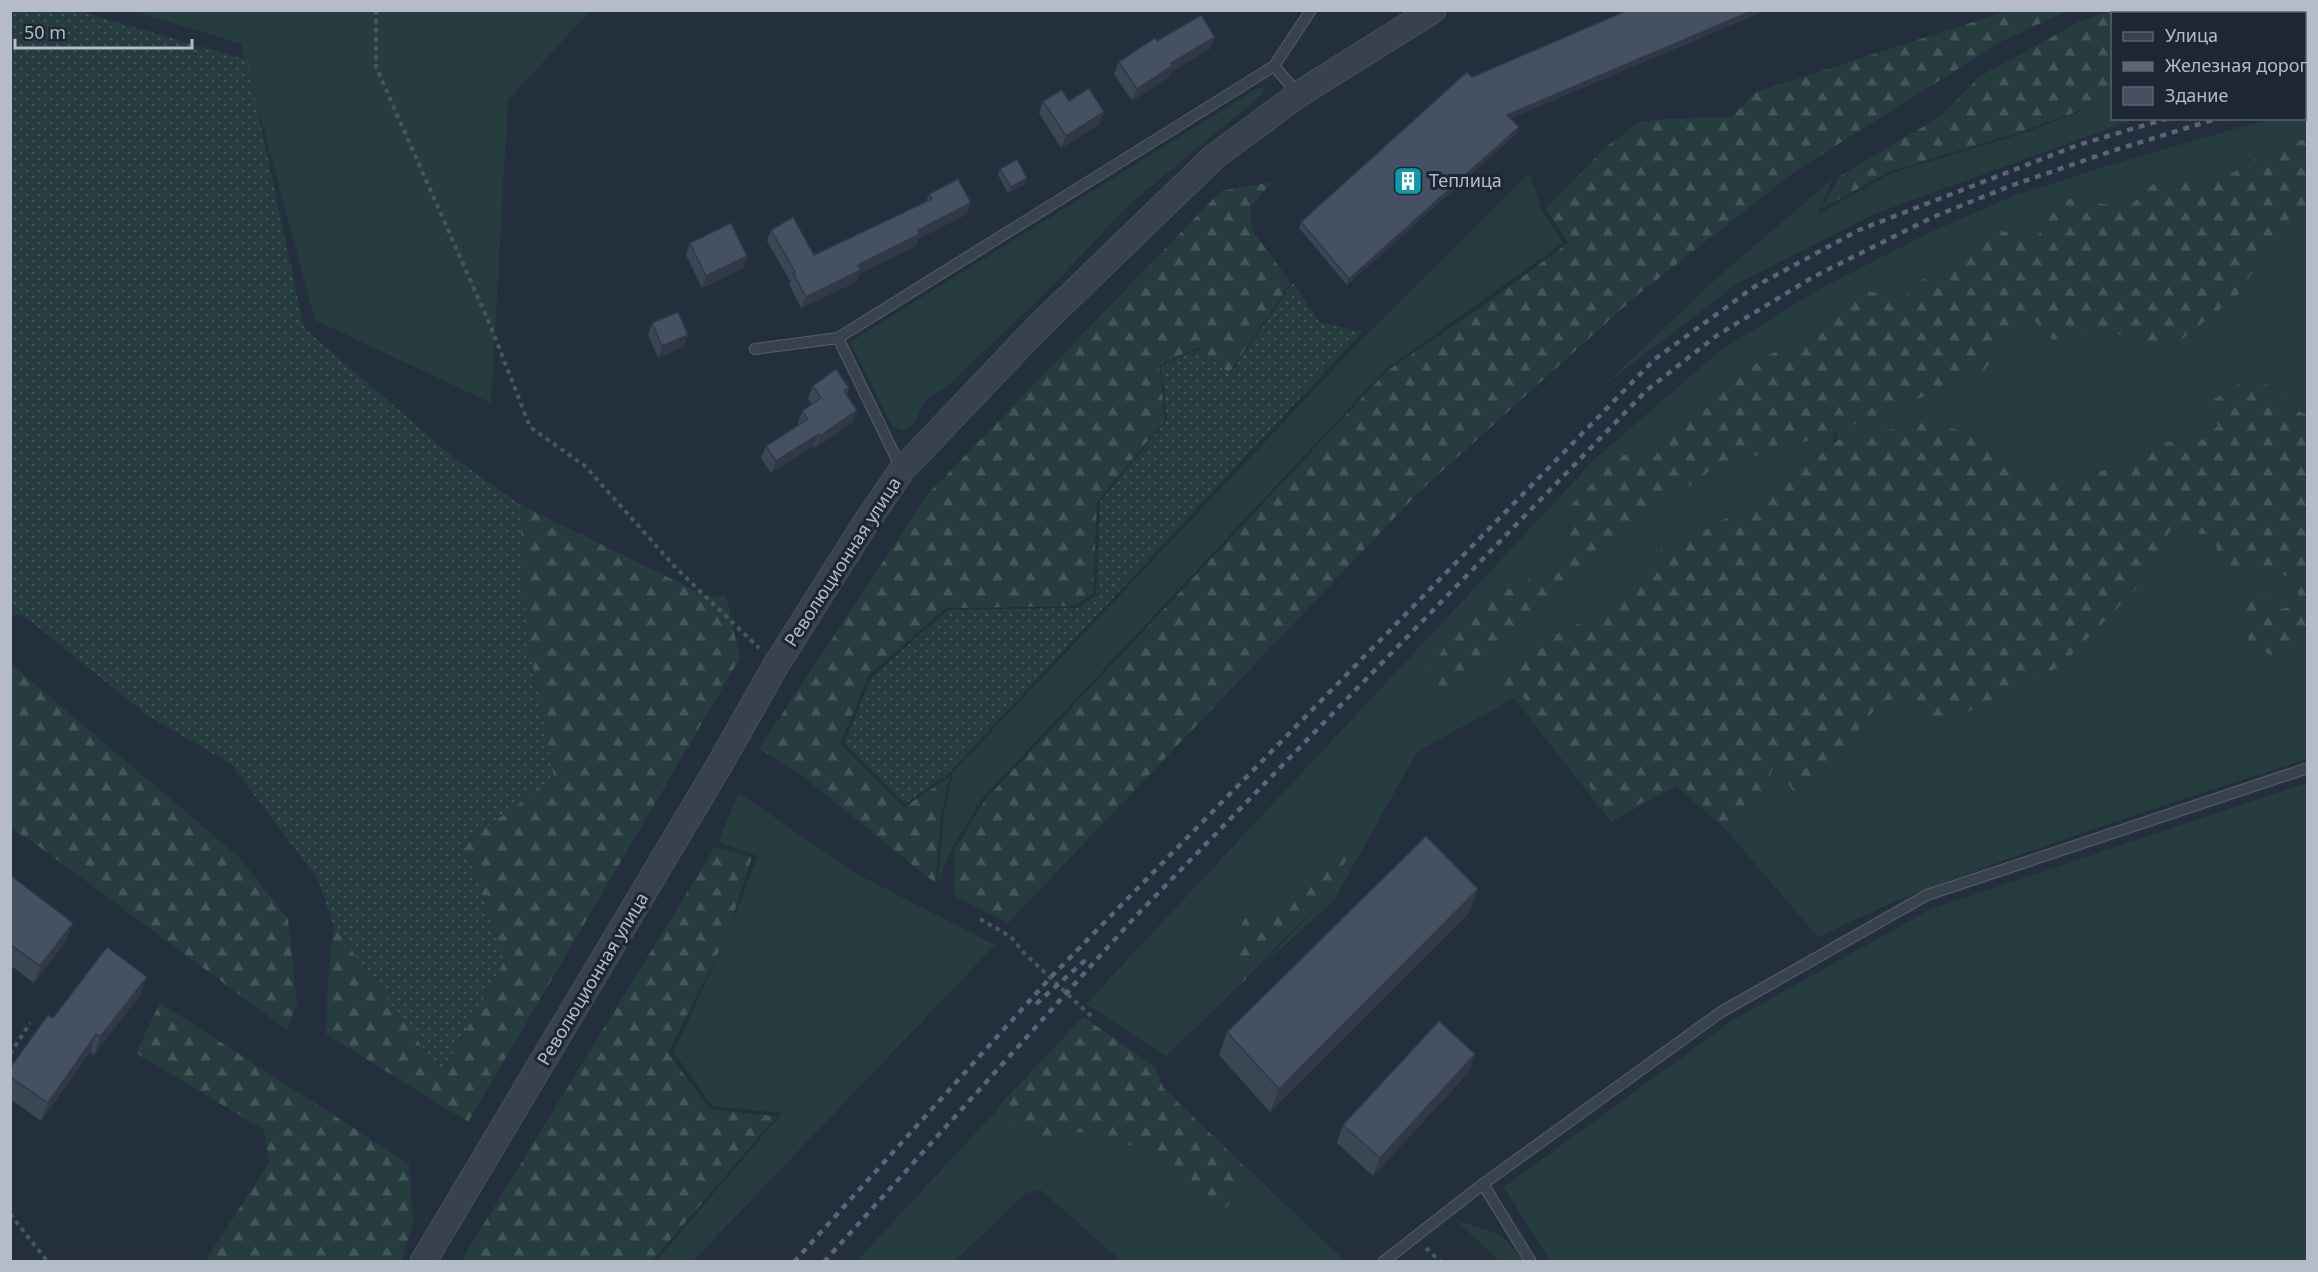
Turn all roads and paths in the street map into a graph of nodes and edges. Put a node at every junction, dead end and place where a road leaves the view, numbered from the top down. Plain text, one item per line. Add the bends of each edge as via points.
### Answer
1 (376, 10) edge
2 (1311, 10) edge
3 (1433, 10) edge
4 (1274, 66) junction
5 (1299, 94) junction
6 (838, 338) junction
7 (755, 349) dead end
8 (902, 470) junction
9 (776, 665) junction
10 (2307, 768) edge
11 (980, 918) dead end
12 (1093, 1018) dead end
13 (30, 1023) dead end
14 (10, 1054) edge
15 (1483, 1184) junction
16 (10, 1214) edge
17 (48, 1262) edge
18 (423, 1262) edge
19 (1383, 1262) edge
20 (1531, 1262) edge

1 - 9 path via 376,67 531,427 585,466 676,568
2 - 4 lane
3 - 5 street, Революционная улица
4 - 5 lane
4 - 6 lane
5 - 8 street, Революционная улица via 1215,156 1036,329
6 - 7 lane
6 - 8 lane
8 - 9 street, Революционная улица
9 - 18 street, Революционная улица
10 - 15 lane via 1926,895 1721,1012
11 - 12 path via 1011,937
13 - 14 path
15 - 19 lane
15 - 20 lane
16 - 17 path

